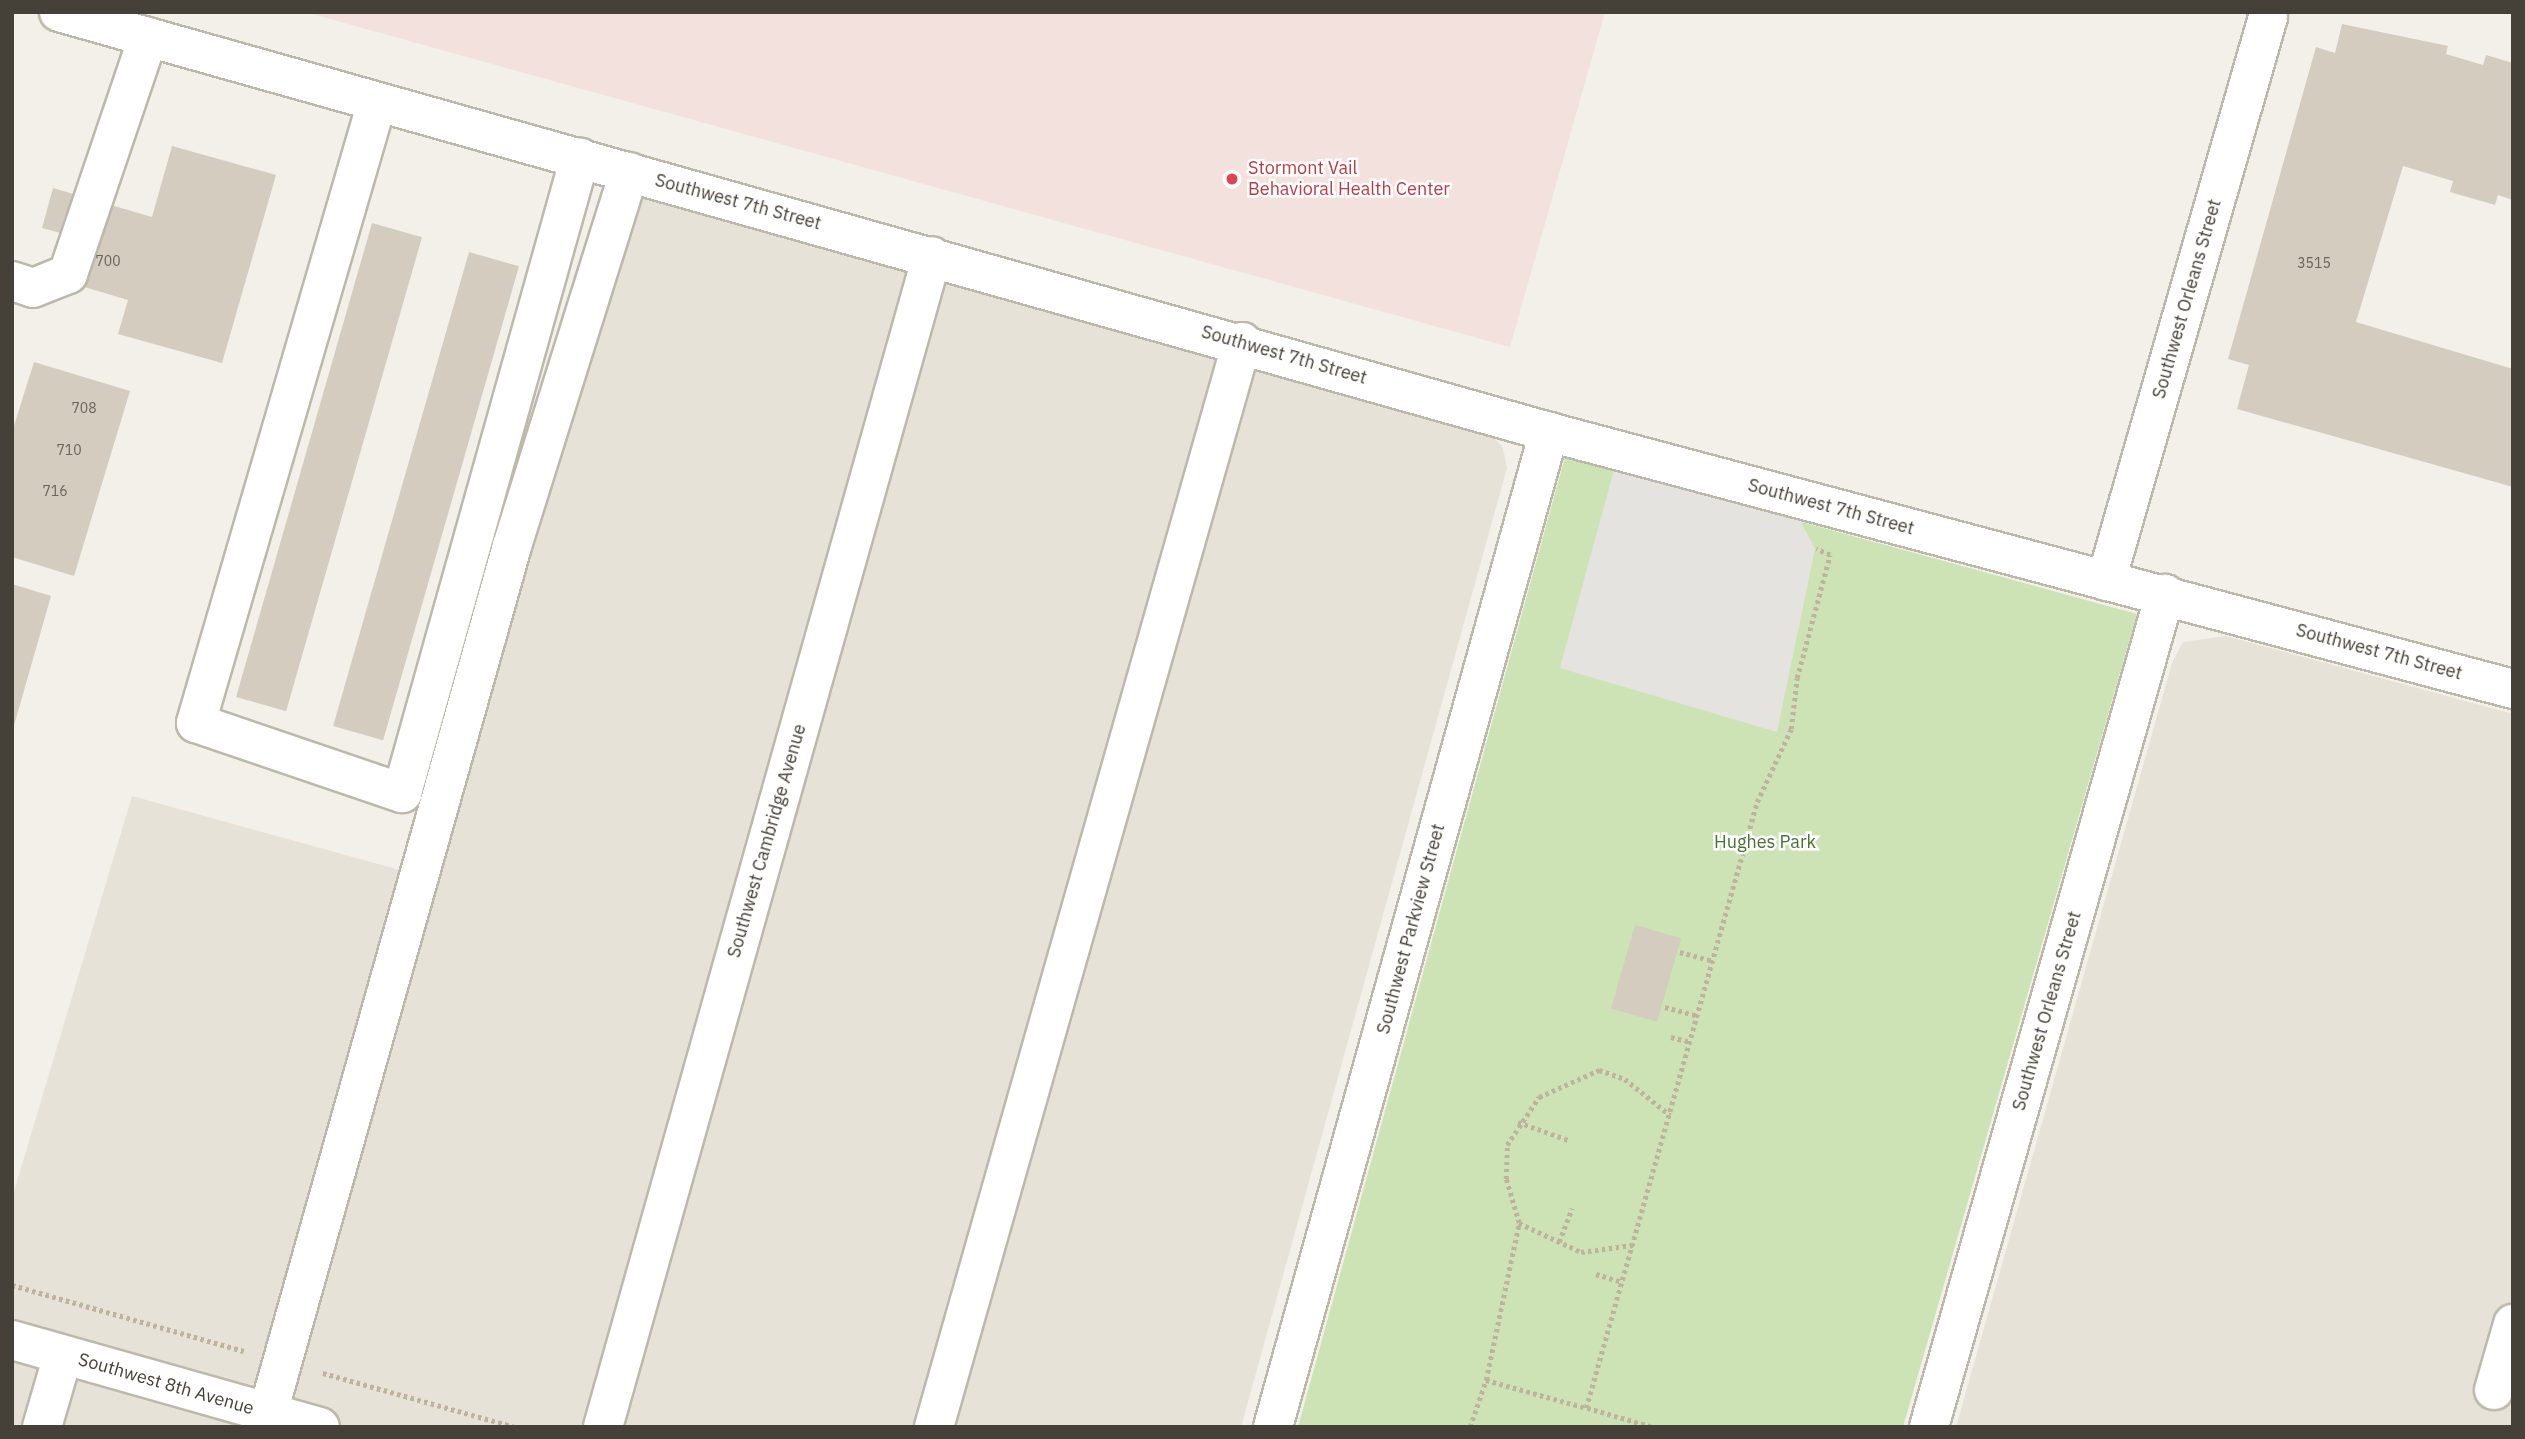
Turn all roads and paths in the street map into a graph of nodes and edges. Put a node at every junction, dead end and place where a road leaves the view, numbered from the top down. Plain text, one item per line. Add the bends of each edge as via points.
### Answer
1 (58, 12) edge
2 (2268, 17) dead end
3 (148, 37) junction
4 (377, 103) junction
5 (580, 157) junction
6 (629, 172) junction
7 (932, 256) junction
8 (12, 281) edge
9 (1242, 342) junction
10 (1549, 432) junction
11 (1815, 549) dead end
12 (2106, 581) junction
13 (2165, 594) junction
14 (2513, 689) edge
15 (1680, 952) dead end
16 (1713, 961) junction
17 (1665, 1007) dead end
18 (1698, 1016) junction
19 (1671, 1037) dead end
20 (1691, 1042) junction
21 (1671, 1115) junction
22 (1518, 1122) junction
23 (1567, 1140) dead end
24 (1572, 1208) dead end
25 (1519, 1223) junction
26 (1559, 1242) junction
27 (1634, 1245) junction
28 (1596, 1274) dead end
29 (1623, 1282) junction
30 (2513, 1325) edge
31 (12, 1340) edge
32 (63, 1355) junction
33 (1486, 1381) junction
34 (2494, 1390) dead end
35 (1586, 1408) junction
36 (266, 1419) edge
37 (42, 1427) edge
38 (320, 1427) edge
39 (603, 1427) edge
40 (934, 1427) edge
41 (1273, 1427) edge
42 (1470, 1427) edge
43 (1651, 1427) edge
44 (1929, 1427) edge

1 - 3 street, Southwest 7th Street
2 - 12 street, Southwest Orleans Street
3 - 4 street, Southwest 7th Street
3 - 8 street via 68,274 33,288
4 - 5 street, Southwest 7th Street
4 - 5 street via 197,723 402,793
5 - 6 street, Southwest 7th Street
6 - 7 street, Southwest 7th Street
6 - 36 street via 512,546
7 - 9 street, Southwest 7th Street
7 - 39 street, Southwest Cambridge Avenue
9 - 10 street, Southwest 7th Street
9 - 40 street
10 - 12 street, Southwest 7th Street
10 - 41 street, Southwest Parkview Street
11 - 16 path via 1830,555 1797,678 1791,729 1757,802
12 - 13 street, Southwest 7th Street
13 - 14 street, Southwest 7th Street
13 - 44 street, Southwest Orleans Street
15 - 16 path
16 - 18 path
17 - 18 path
18 - 20 path
19 - 20 path
20 - 21 path
21 - 22 path via 1625,1079 1599,1070 1539,1097
21 - 27 path
22 - 23 path
22 - 25 path via 1507,1145 1506,1179
24 - 26 path
25 - 26 path
25 - 33 path
26 - 27 path via 1581,1252
27 - 29 path
28 - 29 path
29 - 35 path
30 - 34 street
31 - 32 street, Southwest 8th Avenue
32 - 36 street, Southwest 8th Avenue
32 - 37 street
33 - 35 path
33 - 42 path
35 - 43 path
36 - 38 street, Southwest 8th Avenue

